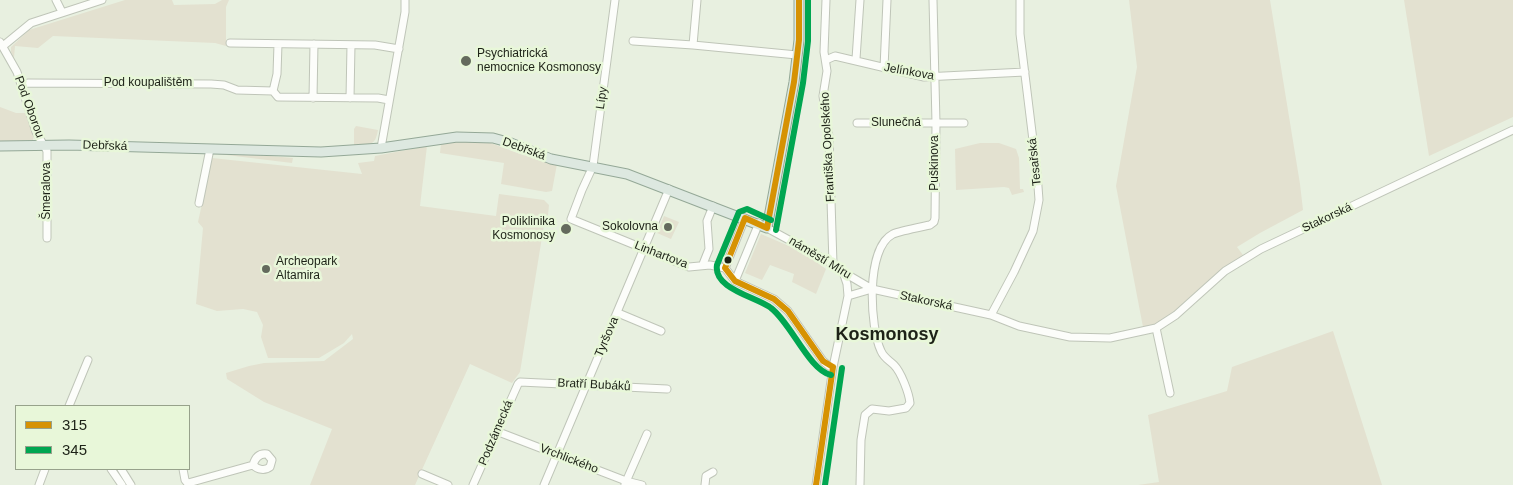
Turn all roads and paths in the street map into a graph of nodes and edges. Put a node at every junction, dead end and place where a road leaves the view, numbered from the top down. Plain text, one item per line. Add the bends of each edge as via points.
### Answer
1 (56, 0) edge
2 (102, 0) edge
3 (405, 0) edge
4 (615, 0) edge
5 (698, 0) edge
6 (799, 0) edge
7 (826, 0) edge
8 (860, 0) edge
9 (887, 0) edge
10 (933, 0) edge
11 (1020, 0) edge
12 (62, 12) junction
13 (633, 41) dead end
14 (230, 43) dead end
15 (2, 44) edge
16 (278, 44) junction
17 (314, 44) junction
18 (351, 45) junction
19 (693, 45) junction
20 (399, 48) junction
21 (797, 55) junction
22 (856, 59) junction
23 (826, 60) junction
24 (884, 68) junction
25 (1024, 72) junction
26 (934, 78) junction
27 (22, 85) junction
28 (273, 91) junction
29 (313, 98) junction
30 (350, 98) junction
31 (389, 100) junction
32 (857, 123) dead end
33 (936, 123) junction
34 (964, 123) dead end
35 (1513, 130) edge
36 (44, 145) junction
37 (0, 146) edge
38 (381, 148) junction
39 (210, 149) junction
40 (593, 166) junction
41 (668, 189) junction
42 (199, 203) dead end
43 (713, 206) junction
44 (745, 218) junction
45 (758, 223) junction
46 (767, 228) junction
47 (47, 238) dead end
48 (644, 249) junction
49 (703, 264) junction
50 (833, 264) junction
51 (725, 268) junction
52 (842, 272) junction
53 (735, 281) junction
54 (872, 290) junction
55 (848, 296) junction
56 (618, 313) junction
57 (991, 315) junction
58 (1156, 328) junction
59 (661, 331) dead end
60 (88, 360) dead end
61 (833, 367) junction
62 (520, 382) joint
63 (586, 385) junction
64 (667, 389) dead end
65 (1170, 393) dead end
66 (69, 405) edge
67 (496, 431) junction
68 (647, 434) dead end
69 (557, 454) junction
70 (253, 465) dead end
71 (45, 470) edge
72 (112, 470) edge
73 (121, 470) edge
74 (182, 470) edge
75 (713, 472) dead end
76 (422, 474) dead end
77 (625, 483) edge
78 (189, 484) edge
79 (39, 485) edge
80 (122, 485) edge
81 (131, 485) edge
82 (448, 485) edge
83 (473, 485) edge
84 (544, 485) edge
85 (642, 485) edge
86 (705, 485) edge
87 (816, 485) edge
88 (860, 485) edge

1 - 12 street
2 - 12 street
3 - 20 street
4 - 40 street, Lípy
5 - 19 street
6 - 21 main road
7 - 23 street, Františka Opolského
8 - 22 street
9 - 24 street
10 - 26 street, Puškinova
11 - 25 street, Tesařská
12 - 15 street via 31,23
13 - 19 street
14 - 16 street
15 - 27 street, Pod Oborou
16 - 17 street
16 - 28 street
17 - 18 street
17 - 29 street
18 - 20 street
18 - 30 street
19 - 21 street
20 - 31 street
21 - 46 main road
22 - 23 street, Jelínkova via 835,56
22 - 24 street, Jelínkova
23 - 50 street, Františka Opolského via 823,96 829,137
24 - 26 street, Jelínkova
25 - 26 street, Jelínkova
25 - 57 street, Tesařská via 1039,200 1032,231
26 - 33 street, Puškinova
27 - 28 street, Pod koupalištěm via 224,84 234,89
27 - 36 street, Pod Oborou via 36,132
28 - 29 street, Pod koupalištěm via 278,97
29 - 30 street, Pod koupalištěm
30 - 31 street, Pod koupalištěm
31 - 38 street
32 - 33 street, Slunečná
33 - 34 street, Slunečná
33 - 54 street, Puškinova via 934,222 893,234 886,240 876,263
35 - 58 street, Stakorská via 1261,249 1225,271 1176,315
36 - 37 main road, Debřská
36 - 39 main road, Debřská
36 - 47 street, Šmeralova via 48,151
38 - 39 main road, Debřská via 307,152
38 - 40 main road, Debřská via 457,137 486,138 512,143 551,159
39 - 42 street
40 - 41 main road, Debřská
40 - 48 street, Linhartova via 571,219
41 - 43 main road, Debřská
41 - 48 street, Tyršova
43 - 44 main road, Debřská
43 - 49 street via 707,221 709,249
44 - 45 main road, Debřská
44 - 51 street
45 - 46 main road, Debřská
45 - 53 street
46 - 50 street, náměstí Míru
48 - 49 street, Linhartova via 689,267
48 - 56 street, Tyršova
49 - 51 street, Linhartova
50 - 52 street, náměstí Míru
51 - 53 street
52 - 54 street, náměstí Míru
52 - 55 street
53 - 61 street via 774,299 788,311 823,361
54 - 55 street
54 - 57 street, Stakorská
54 - 88 street via 881,353 895,366 910,403 906,408 889,411 872,409 865,415
55 - 61 street
56 - 59 street
56 - 63 street, Tyršova
57 - 58 street, Stakorská via 1019,326 1070,337 1110,338
58 - 65 street
60 - 66 street
61 - 87 street
62 - 63 street, Bratří Bubáků
62 - 67 street, Podzámecká
63 - 64 street, Bratří Bubáků
63 - 69 street, Tyršova
67 - 69 street, Vrchlického
67 - 83 street, Podzámecká
68 - 77 street
69 - 77 street, Vrchlického
69 - 84 street, Tyršova
70 - 78 street
71 - 79 street
72 - 80 street
73 - 81 street
74 - 78 street
75 - 86 street via 706,476
76 - 82 street
77 - 85 street, Vrchlického

